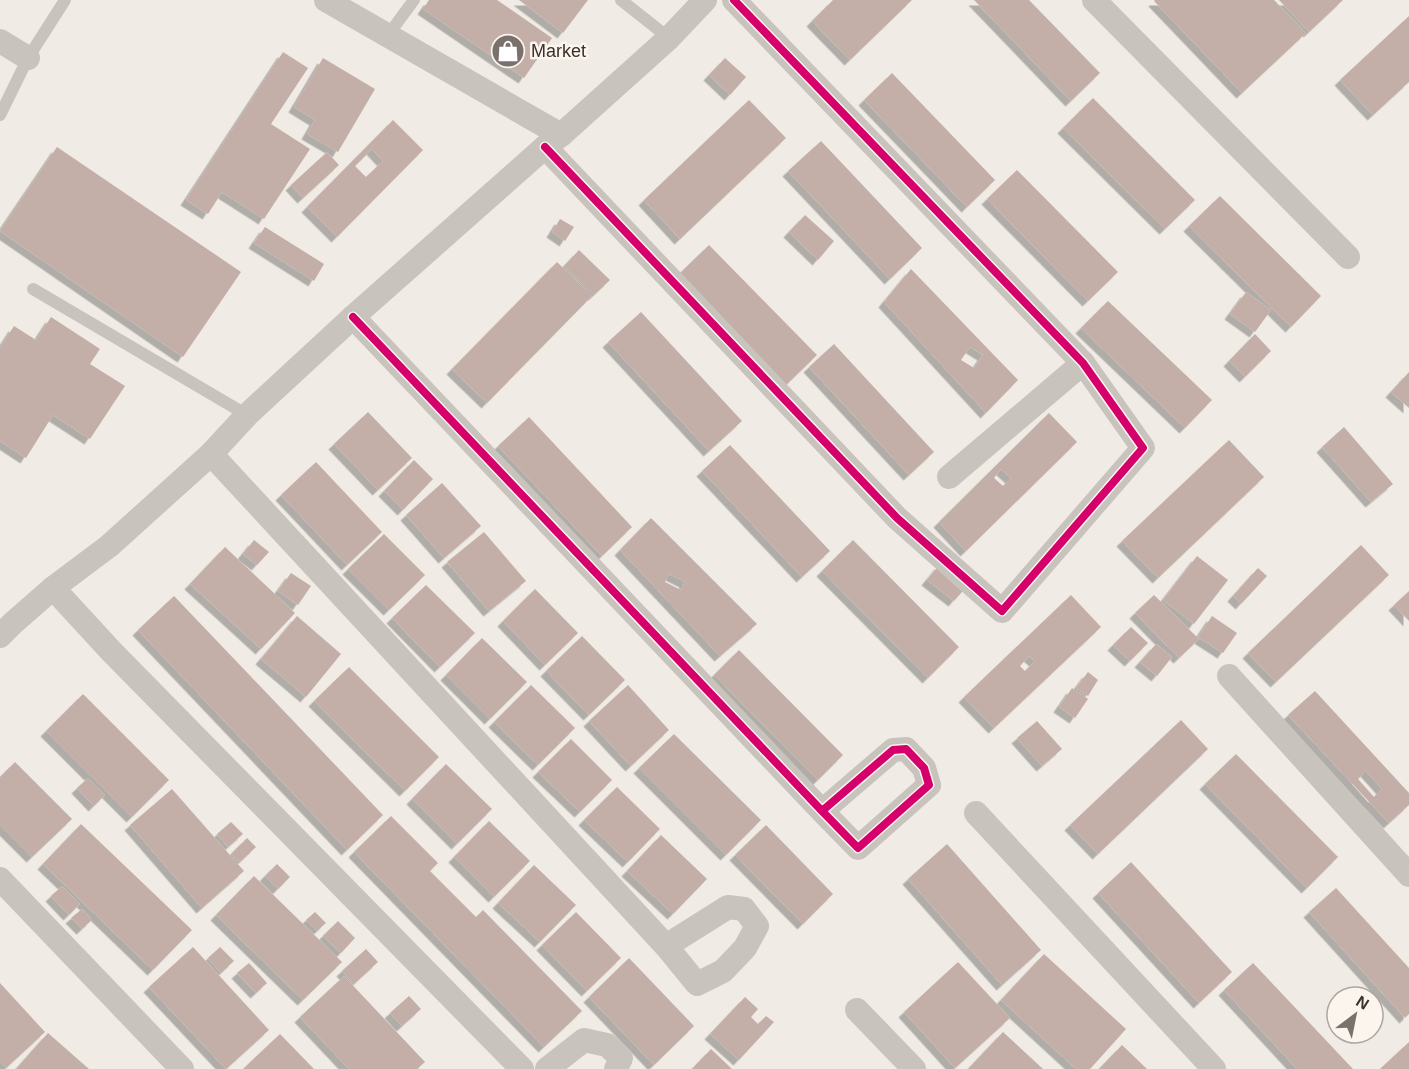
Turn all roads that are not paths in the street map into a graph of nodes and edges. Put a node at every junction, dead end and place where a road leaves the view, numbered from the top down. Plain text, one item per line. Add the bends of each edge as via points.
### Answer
1 (65, 0) edge
2 (326, 0) edge
3 (414, 0) edge
4 (621, 0) edge
5 (705, 0) edge
6 (734, 0) edge
7 (1094, 0) edge
8 (388, 35) junction
9 (669, 38) junction
10 (0, 41) edge
11 (28, 58) junction
12 (0, 115) edge
13 (553, 141) junction
14 (1348, 257) dead end
15 (33, 289) dead end
16 (353, 317) junction
17 (1083, 363) junction
18 (247, 415) junction
19 (212, 454) junction
20 (949, 477) dead end
21 (52, 588) junction
22 (4, 625) edge
23 (1229, 676) dead end
24 (822, 811) dead end
25 (976, 813) dead end
26 (1409, 875) edge
27 (0, 879) edge
28 (666, 946) dead end
29 (856, 1010) dead end
30 (182, 1069) edge
31 (522, 1069) edge
32 (547, 1069) edge
33 (616, 1069) edge
34 (914, 1069) edge
35 (1214, 1069) edge

1 - 11 lane
2 - 8 street
3 - 8 lane
4 - 9 lane
5 - 9 street
6 - 17 street
7 - 14 street
8 - 13 street
9 - 13 street
10 - 11 street
11 - 12 lane
13 - 16 street
13 - 17 street via 897,518 1002,610 1143,448
15 - 18 lane
16 - 18 street
16 - 24 street
17 - 20 street
18 - 19 street
19 - 21 street via 109,546
19 - 28 street
21 - 22 street
21 - 31 street
23 - 26 street
25 - 35 street
27 - 30 street
29 - 34 street
32 - 33 street via 584,1040 607,1045 621,1058

